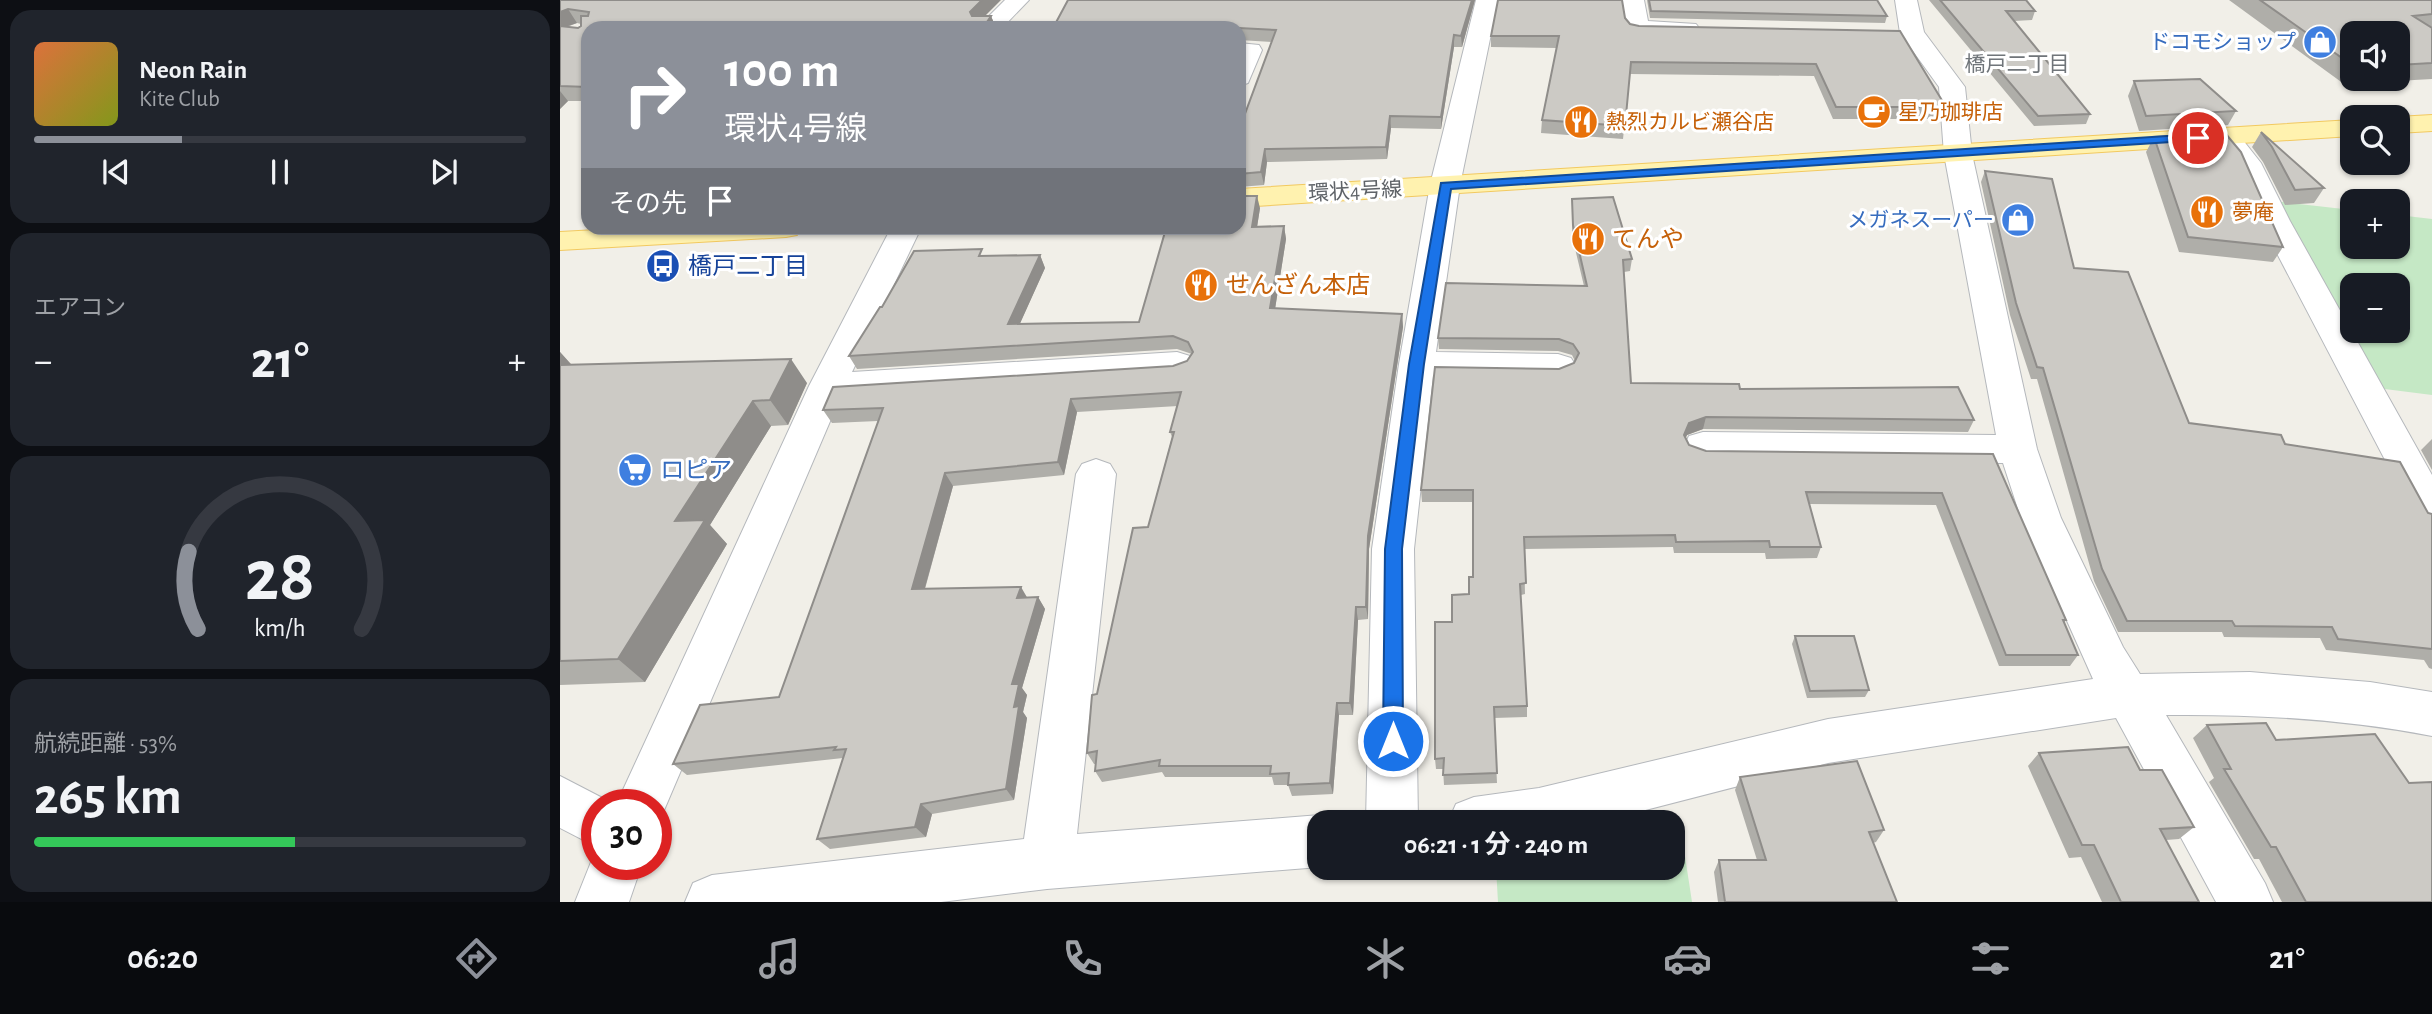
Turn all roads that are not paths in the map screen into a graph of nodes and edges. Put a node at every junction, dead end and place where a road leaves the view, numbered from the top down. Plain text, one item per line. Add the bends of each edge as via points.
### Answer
1 (1018, 0) edge
2 (1487, 0) edge
3 (1633, 0) edge
4 (1906, 0) edge
5 (996, 21) edge
6 (1706, 30) edge
7 (1885, 33) edge
8 (1912, 33) junction
9 (2432, 123) edge
10 (2410, 124) edge
11 (2340, 129) edge
12 (2225, 136) junction
13 (1958, 154) junction
14 (1445, 186) junction
15 (1246, 198) edge
16 (654, 235) edge
17 (902, 235) edge
18 (560, 240) edge
19 (1177, 364) edge
20 (1417, 364) junction
21 (1558, 366) edge
22 (827, 386) junction
23 (1703, 446) dead end
24 (2018, 449) junction
25 (1096, 474) dead end
26 (2432, 512) edge
27 (2126, 695) junction
28 (2432, 714) edge
29 (648, 789) edge
30 (560, 800) edge
31 (1392, 810) edge
32 (1551, 810) edge
33 (581, 812) edge
34 (1307, 842) edge
35 (1047, 863) junction
36 (610, 880) edge
37 (602, 902) edge
38 (712, 902) edge
39 (2246, 902) edge

1 - 5 street
2 - 14 street
3 - 6 street via 1638,28
4 - 8 street
7 - 8 street
8 - 13 street via 1952,87
9 - 10 main road
11 - 12 main road, 環状4号線
12 - 13 main road, 環状4号線
12 - 26 street via 2247,163
13 - 14 main road, 環状4号線
13 - 24 street
14 - 15 main road, 環状4号線
14 - 20 street
16 - 18 main road
17 - 22 street
19 - 22 street
20 - 21 street
20 - 31 street via 1394,549
22 - 29 street
23 - 24 street
24 - 27 street via 2042,518
25 - 35 street
27 - 28 street via 2250,693 2370,703
27 - 32 street via 1828,741
27 - 39 street
30 - 33 street
34 - 35 street
35 - 38 street
36 - 37 street

